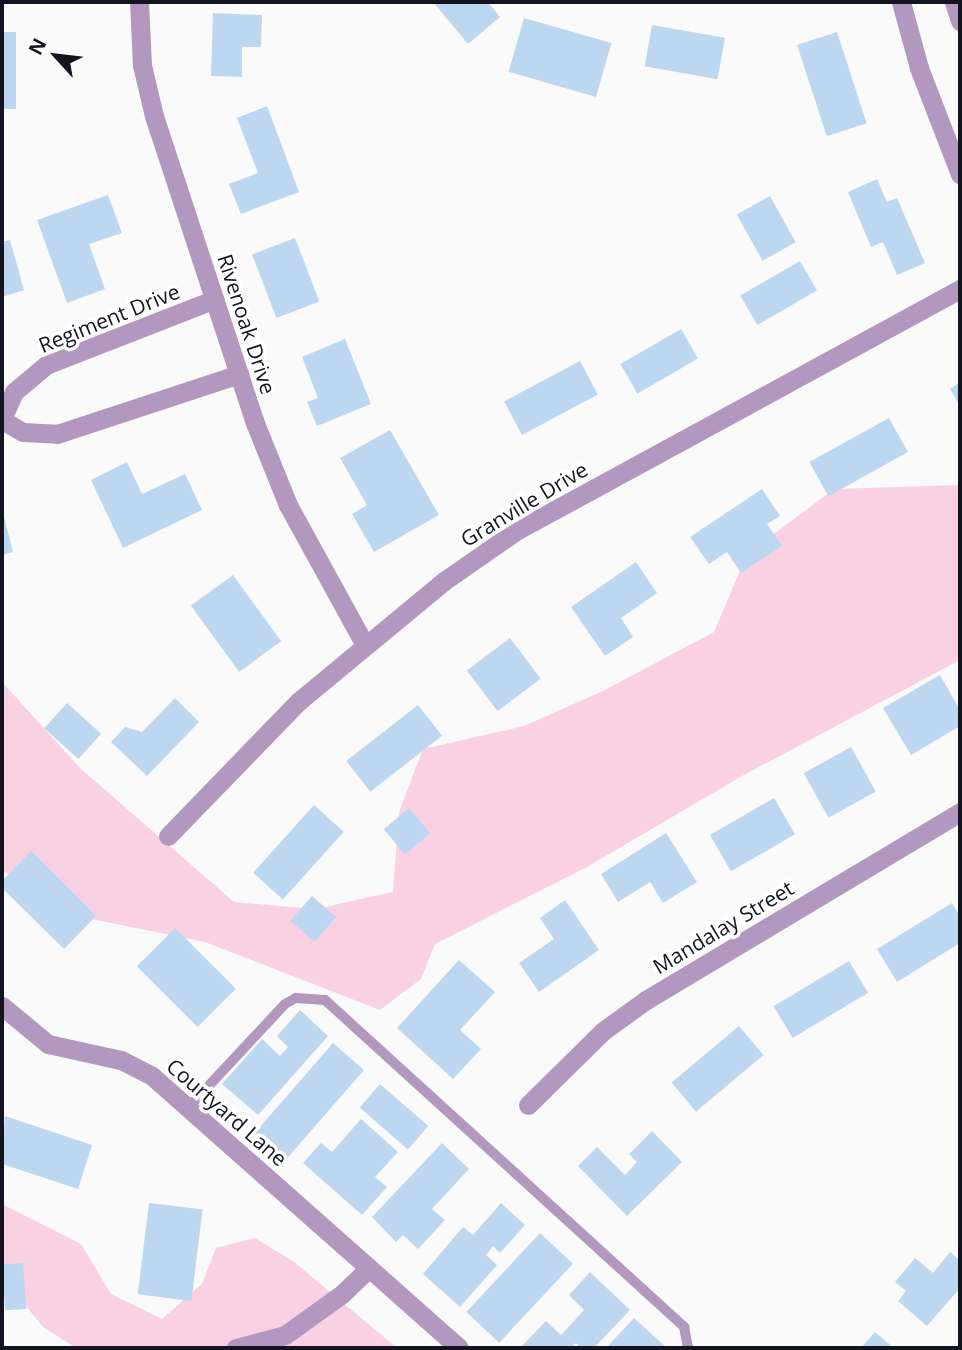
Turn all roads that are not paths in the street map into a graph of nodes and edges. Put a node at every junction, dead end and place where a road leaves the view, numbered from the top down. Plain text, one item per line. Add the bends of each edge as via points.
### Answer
1 (139, 2) edge
2 (901, 2) edge
3 (954, 2) edge
4 (960, 21) edge
5 (960, 174) edge
6 (960, 289) edge
7 (215, 299) junction
8 (239, 374) junction
9 (2, 419) edge
10 (364, 643) junction
11 (960, 812) edge
12 (168, 836) dead end
13 (2, 1006) edge
14 (528, 1105) dead end
15 (188, 1108) junction
16 (369, 1268) junction
17 (236, 1348) edge
18 (460, 1348) edge
19 (688, 1348) edge

1 - 7 street, Rivenoak Drive via 142,65 154,116
2 - 5 street via 919,68
3 - 4 street
6 - 10 street, Granville Drive via 516,531
7 - 8 street, Rivenoak Drive
7 - 9 street, Regiment Drive via 46,365 14,392
8 - 9 street, Regiment Drive via 57,434 23,432
8 - 10 street, Rivenoak Drive via 288,505
10 - 12 street, Granville Drive via 224,775
11 - 14 street, Mandalay Street via 646,1000 574,1057
13 - 15 street, Courtyard Lane via 48,1044 137,1067
15 - 16 street, Courtyard Lane
15 - 19 lane via 285,1004 296,998 325,1000 684,1327
16 - 17 street via 285,1335
16 - 18 street, Courtyard Lane

